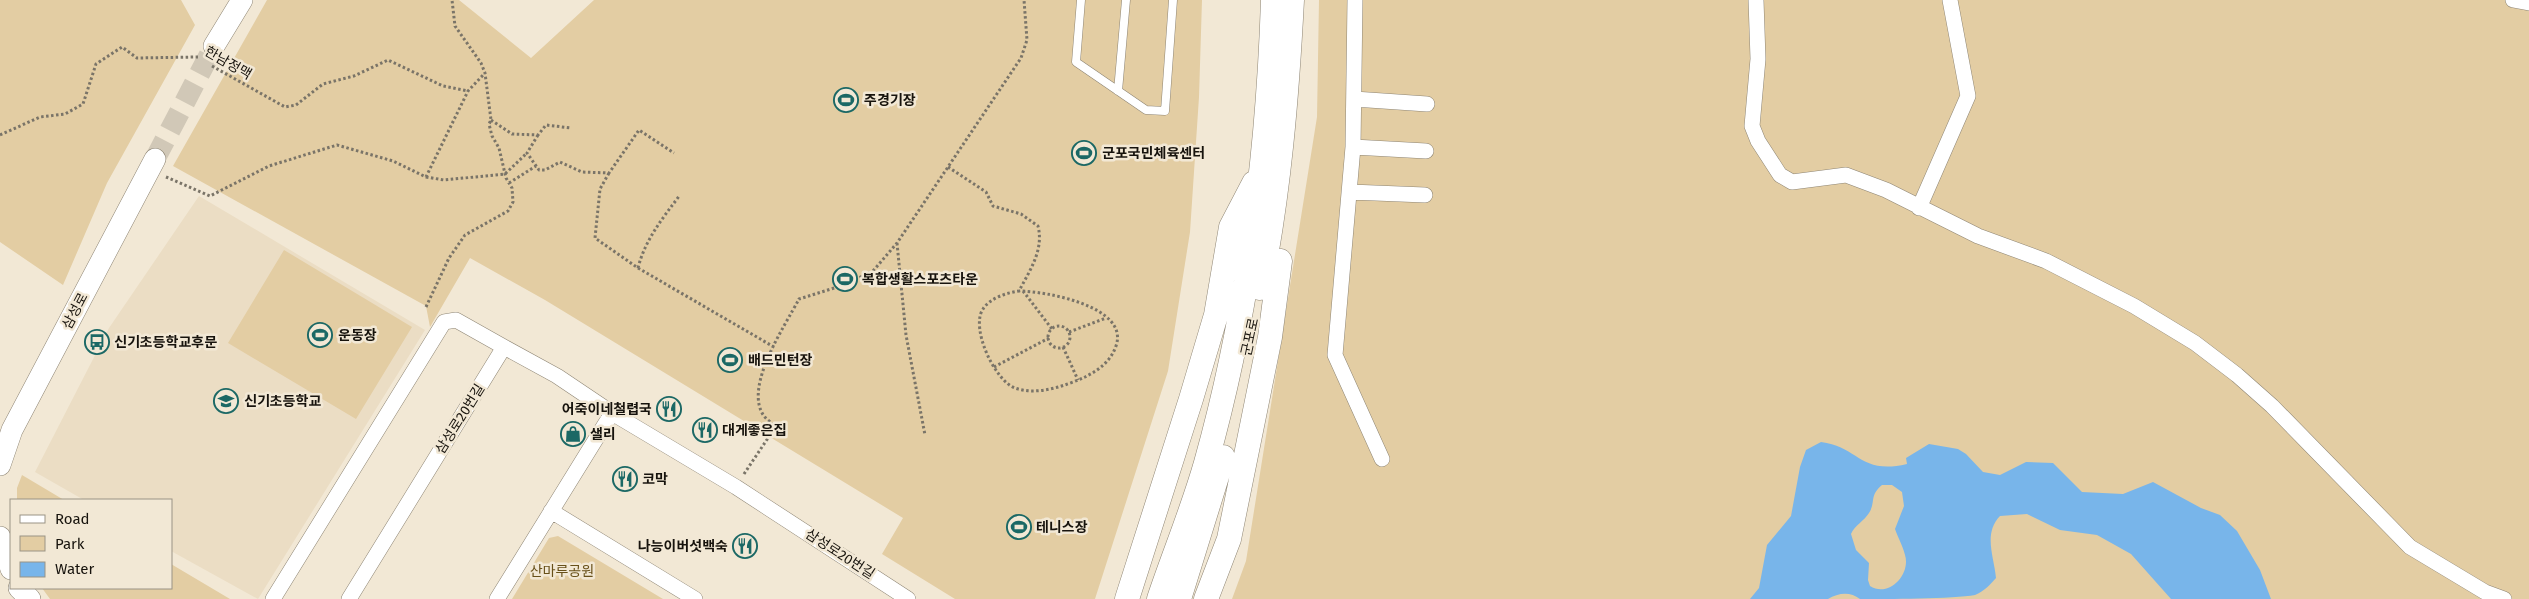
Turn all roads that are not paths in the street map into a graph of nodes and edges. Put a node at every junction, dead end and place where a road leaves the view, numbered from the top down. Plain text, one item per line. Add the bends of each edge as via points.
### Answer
1 (242, 0) edge
2 (1081, 0) edge
3 (1126, 0) edge
4 (1173, 0) edge
5 (1273, 0) edge
6 (1292, 0) edge
7 (1354, 0) edge
8 (1756, 0) edge
9 (1950, 0) edge
10 (2513, 0) edge
11 (2529, 3) edge
12 (214, 46) tunnel mouth
13 (1288, 68) junction
14 (1118, 90) junction
15 (1354, 99) junction
16 (1427, 104) dead end
17 (1353, 147) junction
18 (1426, 151) dead end
19 (152, 164) tunnel mouth
20 (1262, 168) junction
21 (1350, 192) junction
22 (1425, 195) dead end
23 (1919, 208) junction
24 (504, 347) junction
25 (612, 413) junction
26 (2, 456) edge
27 (1382, 459) dead end
28 (551, 511) junction
29 (0, 536) edge
30 (10, 566) edge
31 (20, 589) edge
32 (884, 593) edge
33 (30, 599) edge
34 (273, 599) edge
35 (349, 599) edge
36 (497, 599) edge
37 (695, 599) edge
38 (908, 599) edge
39 (1127, 599) edge
40 (1159, 599) edge
41 (1179, 599) edge
42 (1206, 599) edge
43 (2504, 599) edge

1 - 12 street
2 - 14 lane via 1076,62
3 - 14 lane
4 - 14 lane via 1165,111 1146,110
5 - 20 main road, 군포로
6 - 13 main road, 군포로
7 - 15 street
8 - 23 street via 1758,59 1752,126 1780,175 1792,182 1846,176 1886,190
9 - 23 street via 1968,96
10 - 11 street
13 - 41 main road, 군포로 via 1273,219 1250,336 1217,481
13 - 42 main road, 군포로 via 1296,112 1270,337 1229,539
15 - 16 street
15 - 17 street
17 - 18 street
17 - 21 street
19 - 26 street, 삼성로 via 12,430
20 - 39 main road, 군포로 via 1231,227 1216,315
20 - 40 main road, 군포로 via 1237,331 1206,464
21 - 22 street
21 - 27 street via 1335,355
23 - 43 street via 1978,236 2046,260 2134,306 2195,343 2272,406 2410,547 2485,592
24 - 25 street, 삼성로20번길
24 - 34 street via 456,320 444,322
24 - 35 street, 삼성로20번길
25 - 28 street
25 - 32 street, 삼성로20번길 via 736,487
28 - 36 street
28 - 37 street
29 - 30 street
31 - 33 street
32 - 38 street, 삼성로20번길

